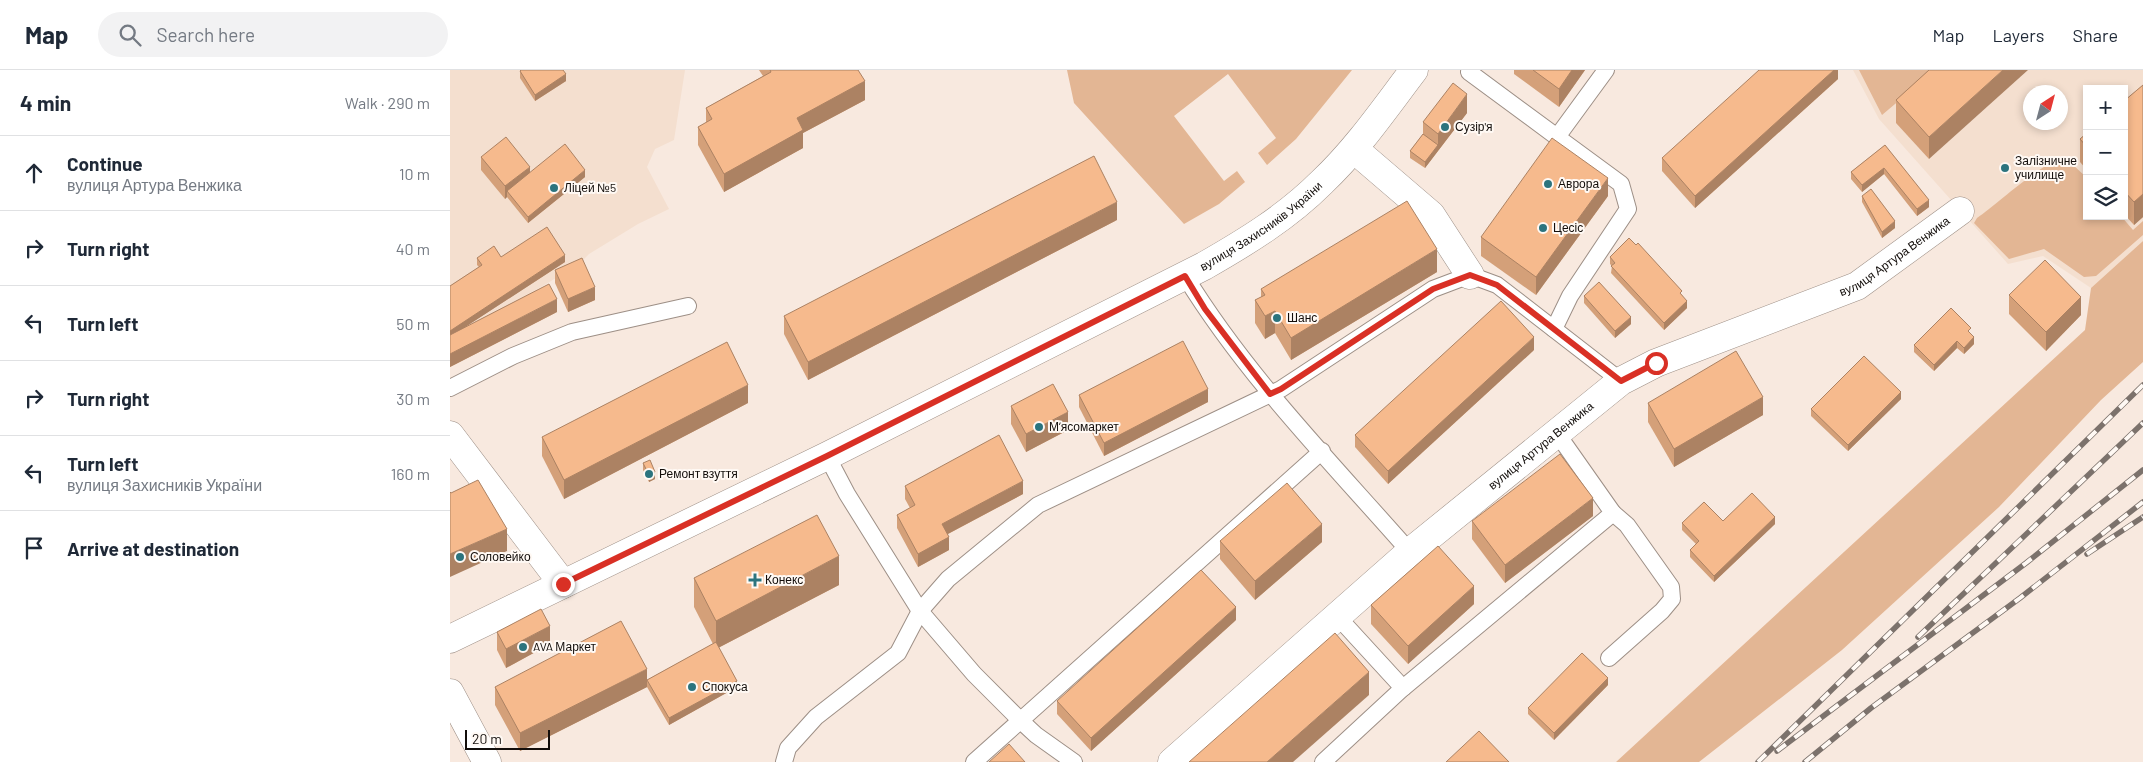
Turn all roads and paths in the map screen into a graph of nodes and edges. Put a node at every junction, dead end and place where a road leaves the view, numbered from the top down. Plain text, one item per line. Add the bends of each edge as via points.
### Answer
1 (1414, 70) edge
2 (1606, 70) edge
3 (1469, 72) dead end
4 (1557, 137) junction
5 (1354, 148) junction
6 (1960, 211) dead end
7 (1470, 275) junction
8 (1185, 276) junction
9 (688, 306) dead end
10 (1554, 329) junction
11 (1621, 381) junction
12 (450, 388) edge
13 (1270, 394) junction
14 (1556, 432) junction
15 (450, 435) edge
16 (1322, 451) junction
17 (827, 456) junction
18 (1613, 513) junction
19 (1410, 552) junction
20 (563, 584) junction
21 (920, 611) junction
22 (1338, 616) junction
23 (450, 639) edge
24 (1609, 658) dead end
25 (1403, 688) junction
26 (450, 693) edge
27 (1021, 721) junction
28 (486, 762) edge
29 (784, 762) edge
30 (974, 762) edge
31 (1074, 762) edge
32 (1172, 762) edge
33 (1323, 762) edge

1 - 5 street, вулиця Захисників України
2 - 4 lane
3 - 4 lane
4 - 10 lane via 1621,184 1628,209 1570,296
5 - 7 street via 1431,215
5 - 8 street, вулиця Захисників України via 1322,183 1286,214 1256,236
6 - 11 street, вулиця Артура Венжика via 1857,286 1656,363
7 - 10 lane via 1497,285
7 - 13 lane via 1433,289
8 - 13 lane via 1205,309
8 - 17 street, вулиця Захисників України
9 - 12 lane via 572,332 513,356
10 - 11 lane
11 - 14 street, вулиця Артура Венжика
13 - 16 lane
13 - 21 lane via 1038,505 948,579
14 - 18 lane
14 - 19 street, вулиця Артура Венжика
15 - 20 street
16 - 19 lane
16 - 27 lane
17 - 20 street, вулиця Захисників України
17 - 21 lane
18 - 24 lane via 1627,525 1672,587 1672,599
18 - 25 lane
19 - 22 street, вулиця Артура Венжика
20 - 23 street, вулиця Захисників України
21 - 27 lane via 974,674
21 - 29 lane via 898,652 816,717 788,748
22 - 25 lane
22 - 32 street, вулиця Артура Венжика
25 - 33 lane
26 - 28 street
27 - 30 lane
27 - 31 lane

